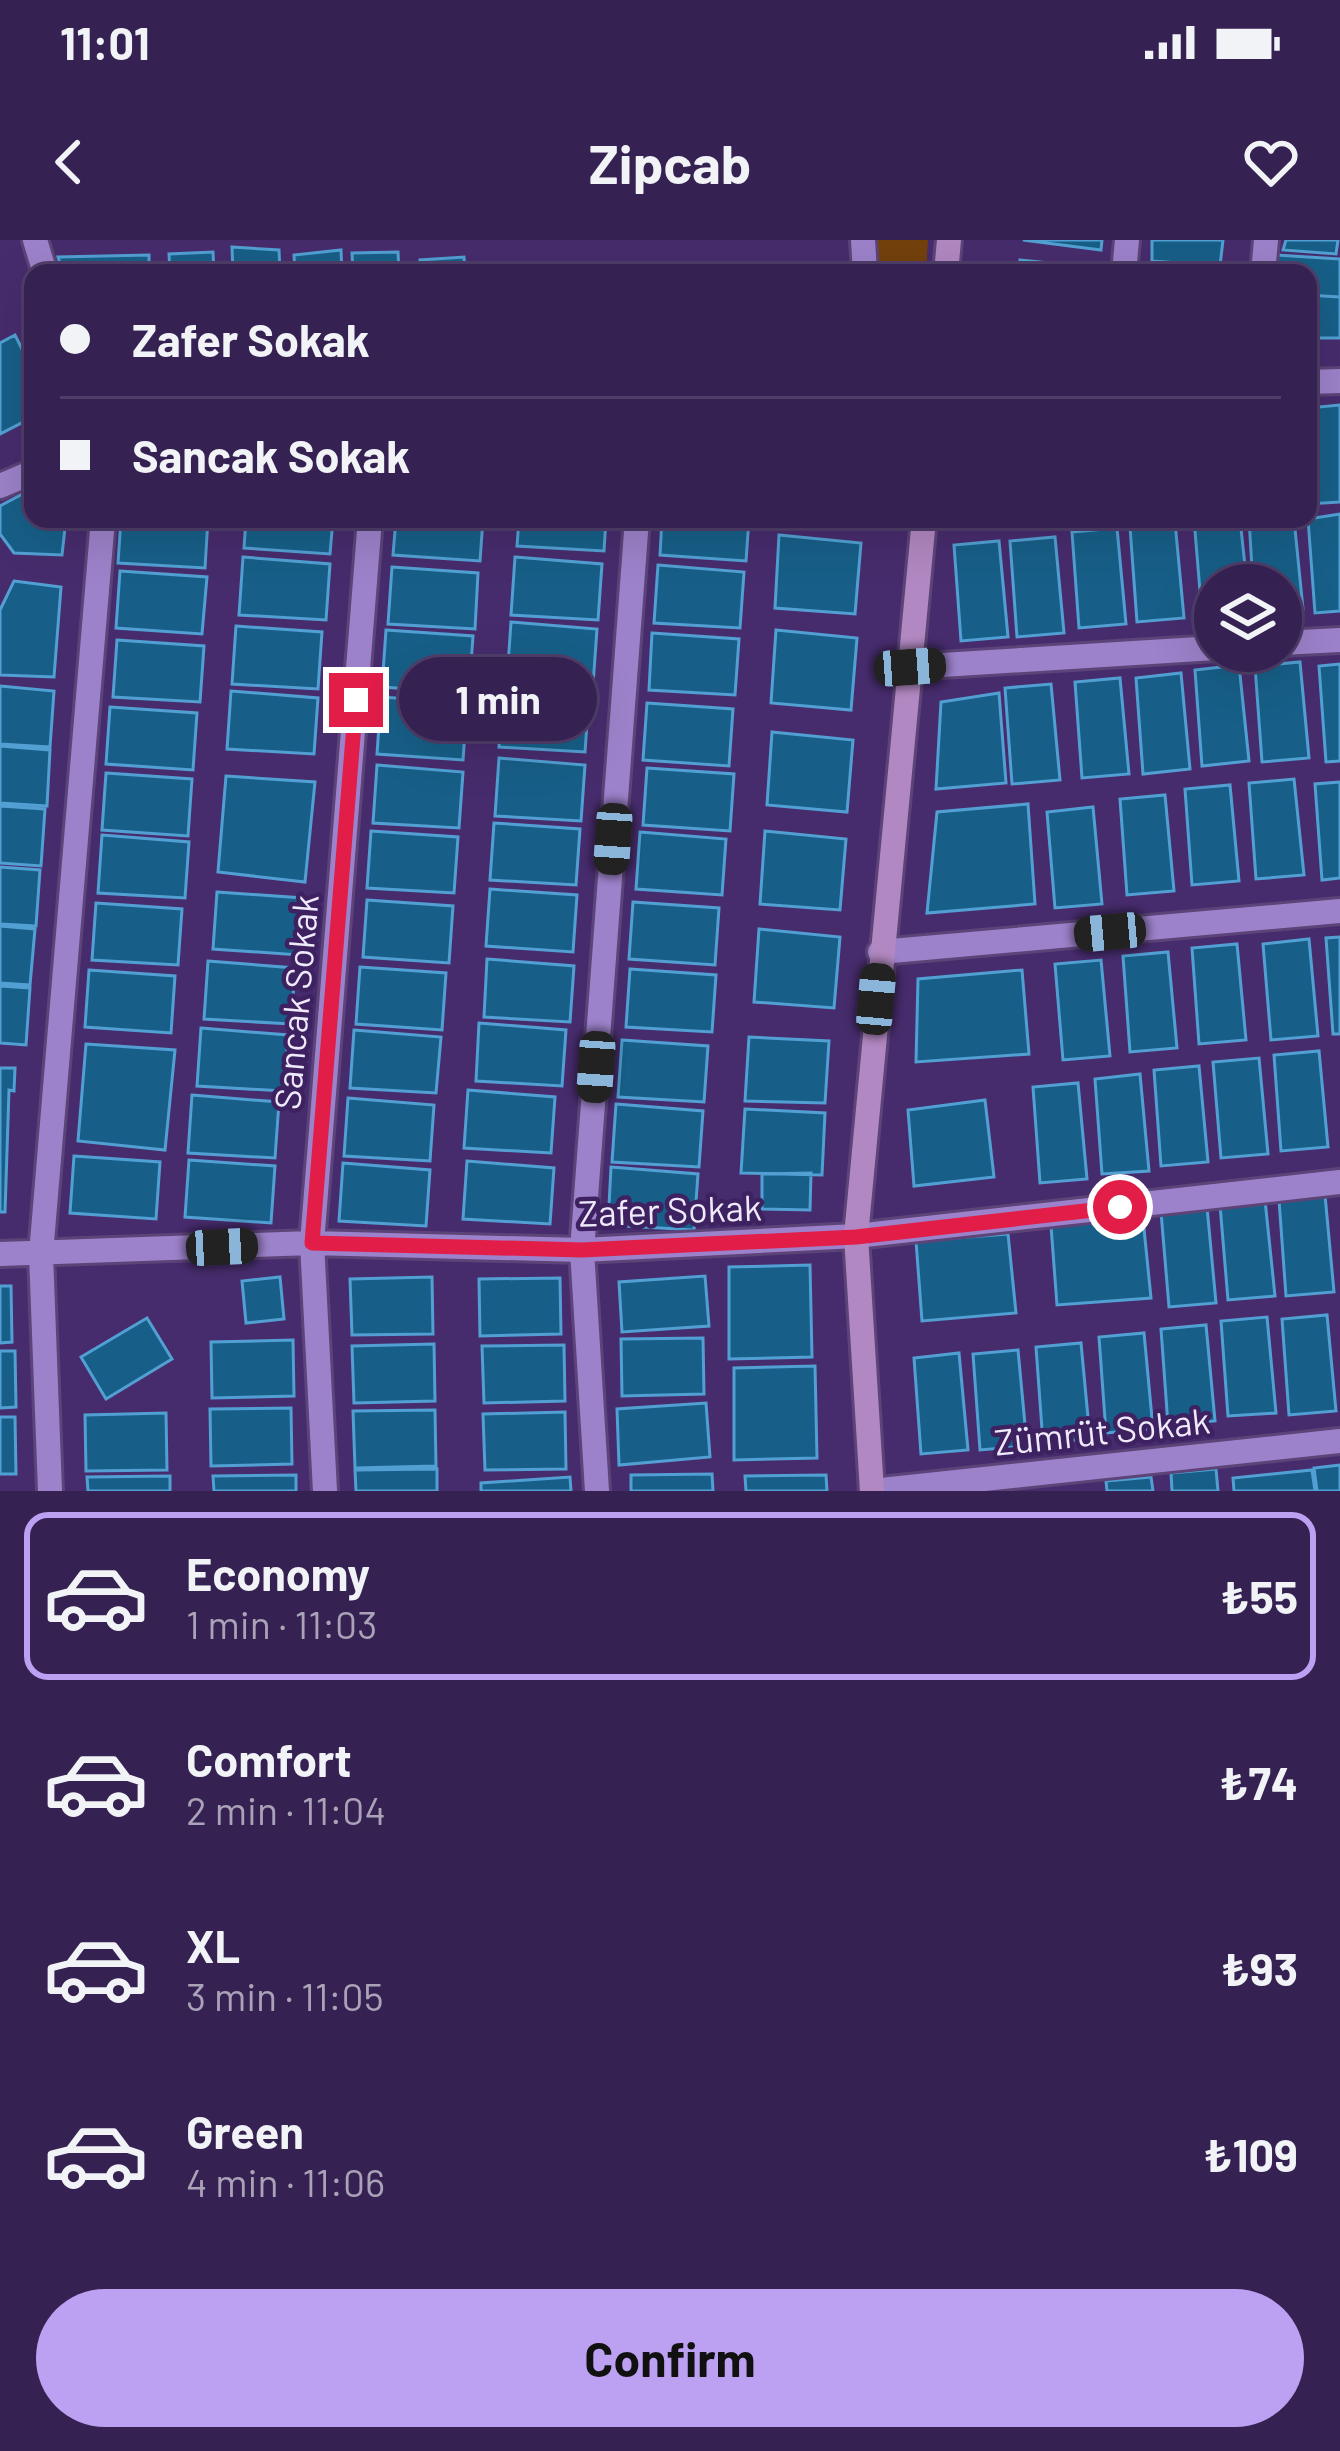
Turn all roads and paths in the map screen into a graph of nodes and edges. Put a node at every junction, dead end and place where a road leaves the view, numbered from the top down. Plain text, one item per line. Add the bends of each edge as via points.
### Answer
1 (102, 528) edge
2 (369, 528) edge
3 (636, 528) edge
4 (923, 528) edge
5 (1340, 640) edge
6 (1302, 643) edge
7 (1194, 648) edge
8 (910, 667) junction
9 (1340, 911) edge
10 (880, 952) junction
11 (1340, 1182) edge
12 (856, 1237) junction
13 (312, 1243) junction
14 (582, 1250) junction
15 (0, 1254) edge
16 (41, 1254) junction
17 (1340, 1441) edge
18 (50, 1491) edge
19 (325, 1491) edge
20 (597, 1491) edge
21 (872, 1491) edge

1 - 16 street
2 - 13 street, Sancak Sokak
3 - 14 street
4 - 8 main road
5 - 6 street
7 - 8 street
8 - 10 main road
9 - 10 street
10 - 12 main road
11 - 12 street, Zafer Sokak
12 - 14 street, Zafer Sokak
12 - 21 main road
13 - 14 street, Zafer Sokak
13 - 16 street, Zafer Sokak
13 - 19 street, Sancak Sokak
14 - 20 street
15 - 16 street, Zafer Sokak
16 - 18 street
17 - 21 street, Zümrüt Sokak

